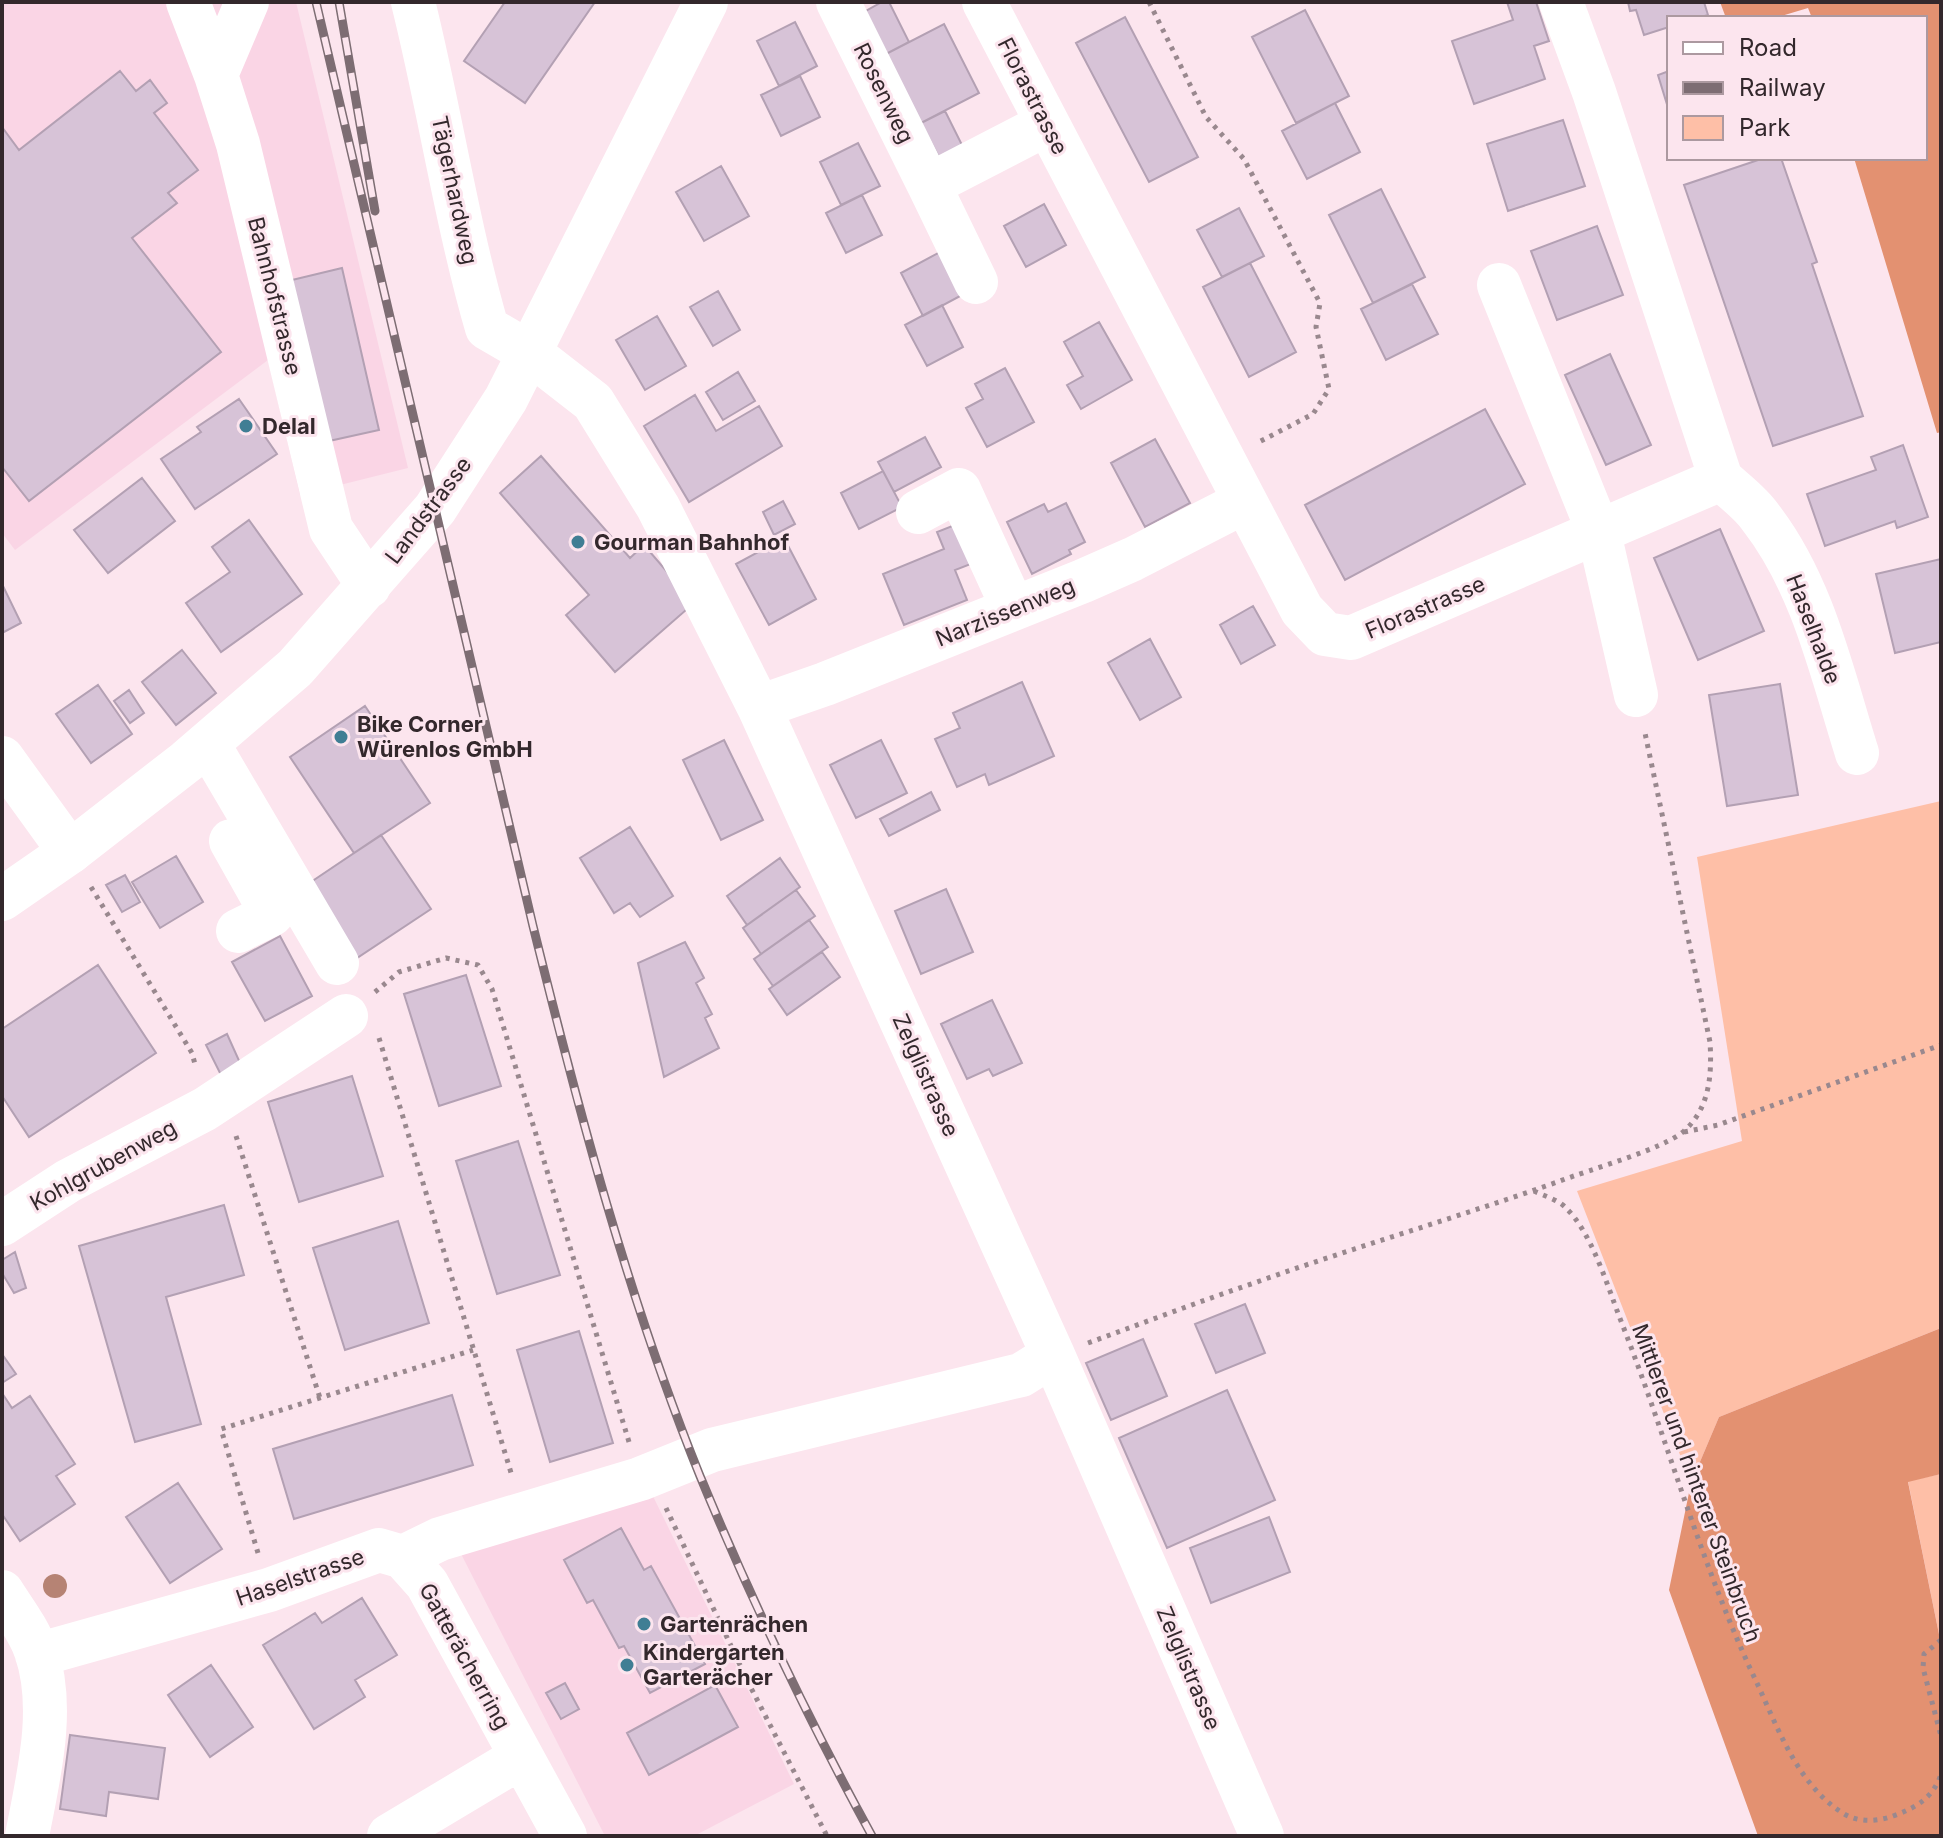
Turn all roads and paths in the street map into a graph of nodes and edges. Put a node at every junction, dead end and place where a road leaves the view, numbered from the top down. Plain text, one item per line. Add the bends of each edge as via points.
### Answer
1 (188, 2) edge
2 (247, 2) edge
3 (413, 2) edge
4 (706, 2) edge
5 (838, 2) edge
6 (984, 2) edge
7 (1149, 2) edge
8 (1561, 2) edge
9 (216, 75) junction
10 (1047, 124) junction
11 (929, 185) junction
12 (976, 282) dead end
13 (1499, 285) dead end
14 (530, 353) junction
15 (1223, 461) junction
16 (1721, 479) junction
17 (1244, 502) junction
18 (918, 512) dead end
19 (1599, 533) junction
20 (369, 586) junction
21 (1013, 608) junction
22 (1636, 695) joint
23 (759, 707) junction
24 (198, 752) junction
25 (1857, 753) dead end
26 (2, 758) edge
27 (70, 852) junction
28 (2, 899) edge
29 (238, 931) dead end
30 (337, 963) dead end
31 (357, 1007) junction
32 (1941, 1045) edge
33 (214, 1103) junction
34 (1683, 1132) junction
35 (1533, 1190) junction
36 (2, 1224) edge
37 (473, 1350) junction
38 (1053, 1355) junction
39 (320, 1398) junction
40 (645, 1477) junction
41 (523, 1514) junction
42 (403, 1557) junction
43 (269, 1590) junction
44 (2, 1592) edge
45 (1941, 1640) edge
46 (37, 1655) junction
47 (1941, 1736) edge
48 (521, 1757) junction
49 (1941, 1774) edge
50 (27, 1836) edge
51 (389, 1836) edge
52 (565, 1836) edge
53 (827, 1836) edge
54 (1262, 1836) edge

1 - 9 street, Bahnhofstrasse
2 - 9 street
3 - 14 street, Tägerhardweg via 487,328
4 - 14 street, Landstrasse
5 - 11 street, Rosenweg
6 - 10 street, Florastrasse
7 - 15 path via 1206,117 1244,159 1320,303 1316,327 1329,389 1313,414
8 - 16 street
9 - 20 street, Bahnhofstrasse via 238,144 331,529
10 - 11 street
10 - 15 street, Florastrasse
11 - 12 street, Rosenweg
13 - 19 street
14 - 20 street, Landstrasse via 435,509
14 - 23 street, Zelglistrasse via 593,402 658,507
15 - 17 street, Florastrasse
16 - 19 street, Florastrasse
16 - 25 street, Haselhalde via 1761,516 1799,579
17 - 19 street, Florastrasse via 1302,610 1325,634 1351,638
17 - 21 street, Narzissenweg via 1133,559
18 - 21 street via 959,490
19 - 22 street
20 - 24 street, Landstrasse via 295,668
21 - 23 street, Narzissenweg
22 - 34 path via 1710,1042 1709,1090
23 - 38 street, Zelglistrasse
24 - 27 street, Landstrasse
24 - 29 street via 272,914
24 - 30 street
26 - 27 street
27 - 28 street, Landstrasse
27 - 33 path via 192,1053
31 - 33 street, Kohlgrubenweg
31 - 37 path
31 - 40 path via 399,972 446,958 478,965 492,989
32 - 34 path via 1718,1125
33 - 36 street, Kohlgrubenweg via 68,1181
33 - 39 path
34 - 35 path
35 - 38 path
35 - 49 path, Mittlerer und hinterer Steinbruch via 1566,1207 1590,1243 1720,1601 1796,1763 1848,1816 1874,1821 1912,1809 1927,1798
37 - 39 path
37 - 41 path
38 - 40 street, Haselstrasse via 1021,1375 712,1450
38 - 54 street, Zelglistrasse
39 - 43 path via 221,1429
40 - 41 street, Haselstrasse
40 - 53 path
41 - 42 street, Haselstrasse via 440,1539
42 - 43 street, Haselstrasse via 379,1550
42 - 48 street, Gatterächerring via 427,1584
43 - 46 street, Haselstrasse
44 - 46 street
45 - 47 path via 1924,1654 1923,1668
46 - 50 street via 45,1705
48 - 51 street
48 - 52 street, Gatterächerring

